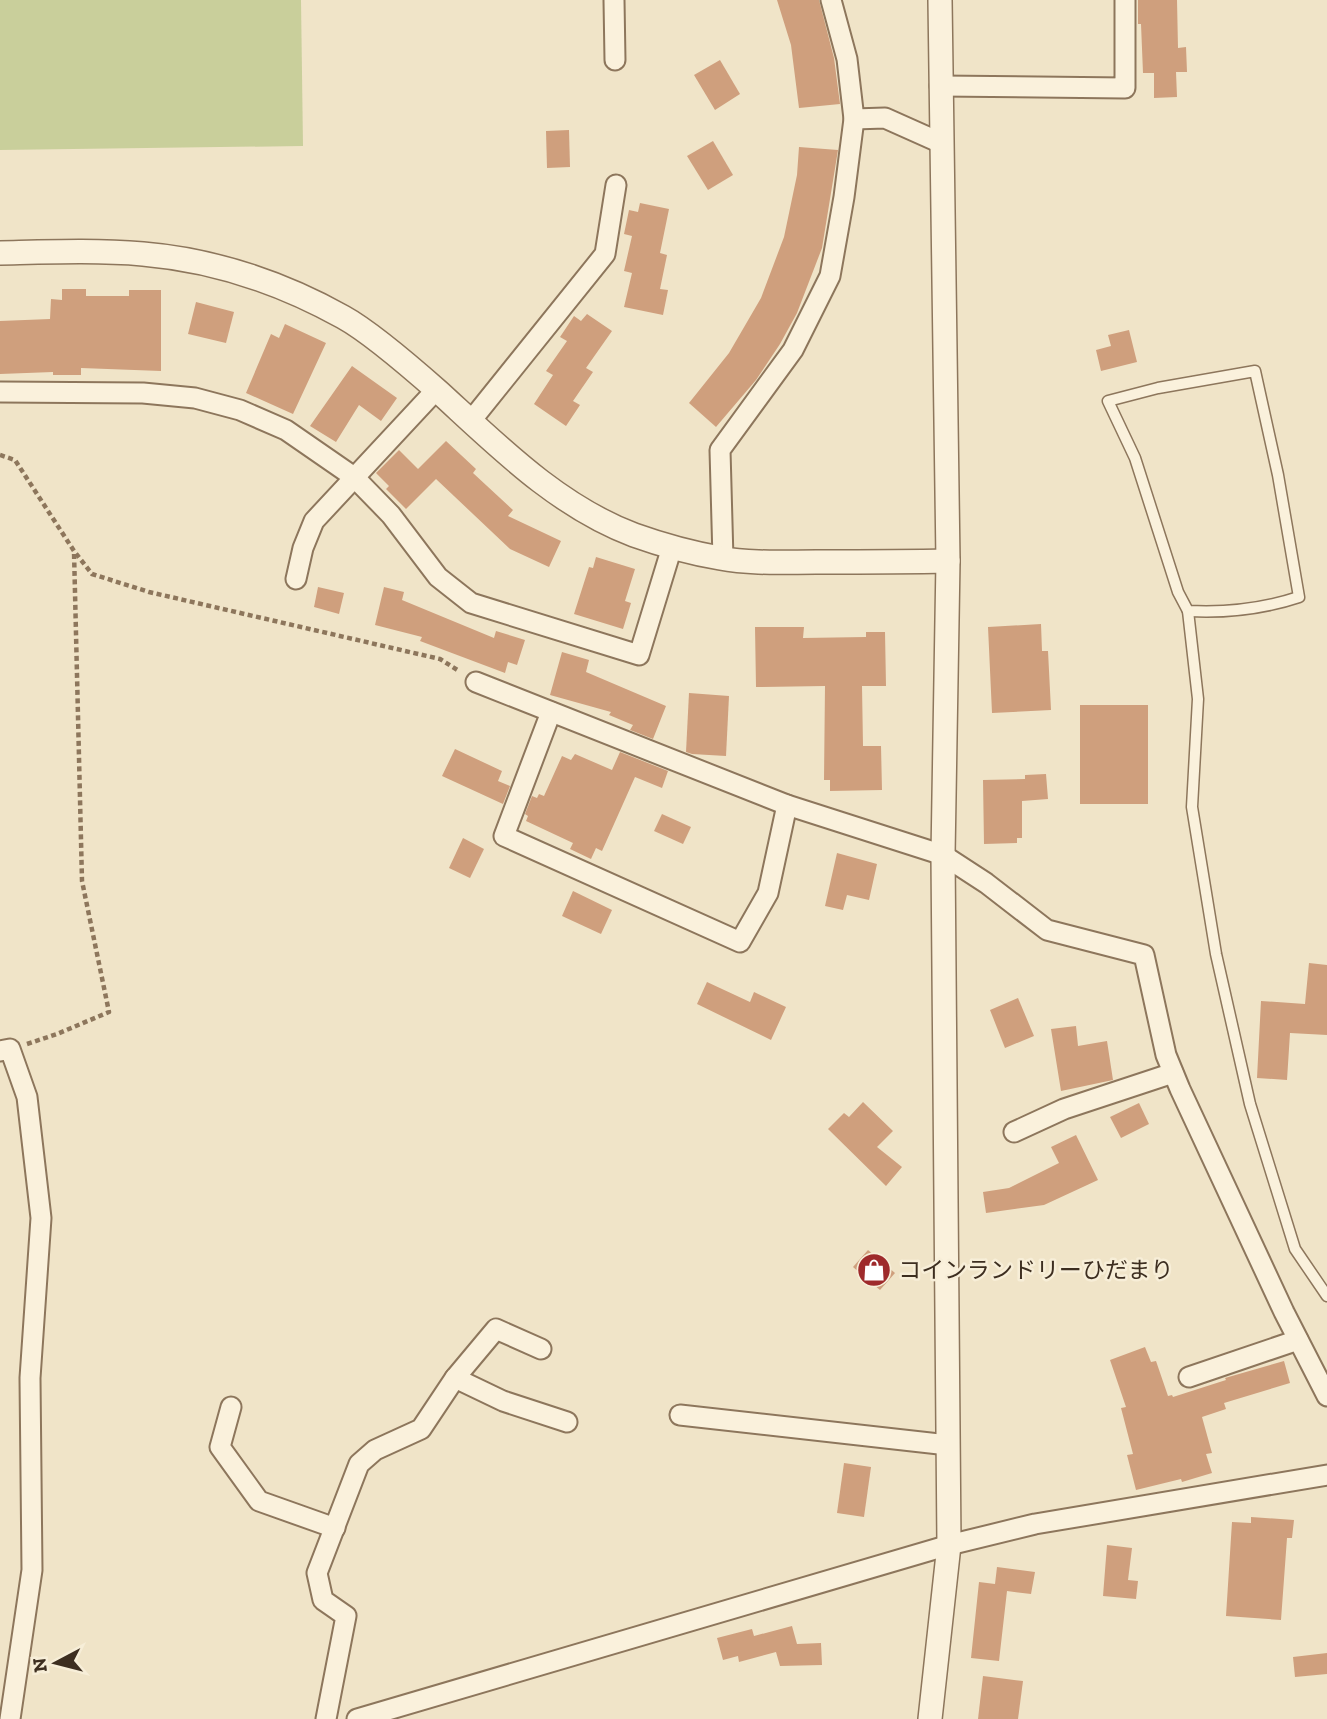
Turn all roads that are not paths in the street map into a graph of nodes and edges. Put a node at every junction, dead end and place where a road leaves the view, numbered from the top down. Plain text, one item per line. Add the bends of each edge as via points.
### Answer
1 (614, 0) edge
2 (831, 0) edge
3 (940, 0) edge
4 (1125, 0) edge
5 (615, 60) dead end
6 (940, 86) junction
7 (853, 120) junction
8 (941, 143) junction
9 (616, 185) dead end
10 (0, 253) edge
11 (436, 390) junction
12 (0, 392) edge
13 (470, 422) junction
14 (354, 477) junction
15 (672, 547) junction
16 (723, 559) junction
17 (948, 561) junction
18 (296, 579) dead end
19 (1188, 611) junction
20 (476, 682) road end
21 (551, 712) junction
22 (787, 805) junction
23 (943, 855) junction
24 (5, 1050) edge
25 (1173, 1073) junction
26 (1014, 1132) dead end
27 (1327, 1296) edge
28 (1298, 1340) junction
29 (541, 1349) dead end
30 (1189, 1377) dead end
31 (455, 1378) junction
32 (1326, 1392) edge
33 (231, 1407) dead end
34 (680, 1415) dead end
35 (567, 1422) dead end
36 (948, 1445) junction
37 (1327, 1475) edge
38 (335, 1528) junction
39 (949, 1545) junction
40 (0, 1711) edge
41 (8, 1719) edge
42 (326, 1719) edge
43 (356, 1719) edge
44 (930, 1719) edge

1 - 5 street
2 - 7 street via 847,59
3 - 6 street
4 - 6 street via 1125,88
6 - 8 street
7 - 8 street via 885,118
7 - 16 street via 830,276 793,350 720,450
8 - 17 street
9 - 13 street via 605,254
10 - 11 street via 142,254 196,261 243,274 345,318
11 - 13 street
11 - 14 street
12 - 14 street via 194,398 240,410 286,430
13 - 15 street via 540,482 589,513
14 - 15 street via 391,515 438,578 471,603 639,655
14 - 18 street via 314,521
15 - 16 street
16 - 17 street
17 - 23 street
19 - 19 lane via 1135,458 1108,401 1255,371 1299,597 1228,611
19 - 27 lane via 1198,699 1192,807 1216,954 1250,1104 1295,1249
20 - 21 street
21 - 22 street
21 - 22 street via 504,836 740,942 768,892
22 - 23 street
23 - 25 street via 1047,930 1143,955
23 - 36 street
24 - 41 street via 27,1097 41,1217 30,1378 32,1570
25 - 26 street
25 - 28 street
28 - 30 street
28 - 32 street
29 - 31 street via 496,1329
31 - 35 street via 503,1401
31 - 38 street via 421,1429 375,1450 359,1464
33 - 38 street via 220,1447 259,1501
34 - 36 street
36 - 39 street
37 - 39 street via 1035,1524
38 - 42 street via 317,1573 323,1600 346,1616
39 - 43 street
39 - 44 street
40 - 41 street

